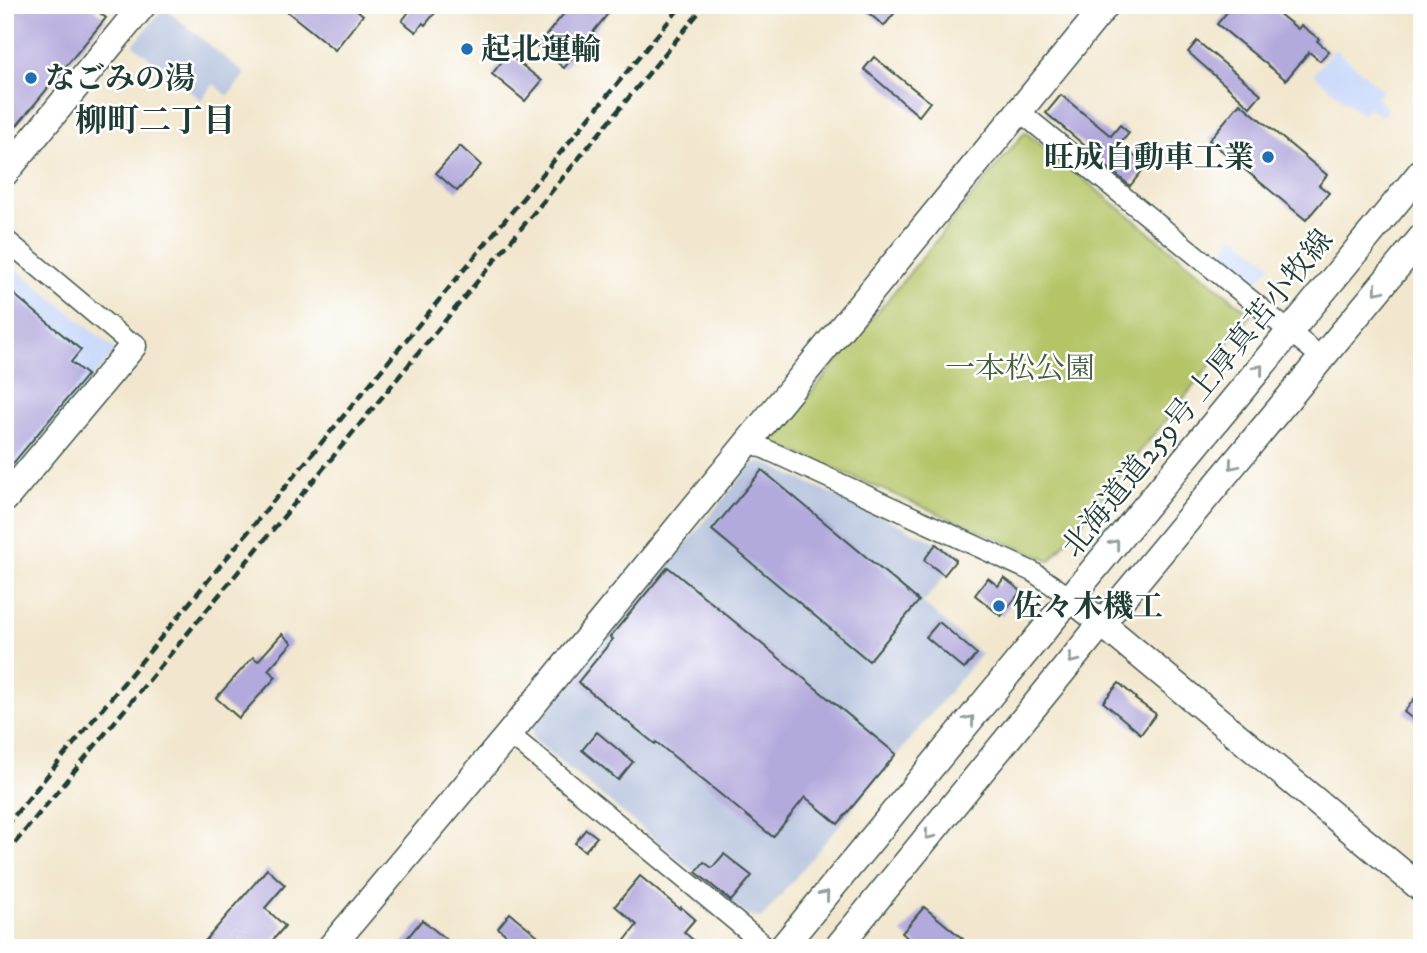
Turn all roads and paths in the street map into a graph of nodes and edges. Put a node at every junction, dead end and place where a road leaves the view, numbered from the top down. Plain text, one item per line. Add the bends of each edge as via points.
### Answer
1 (143, 5) edge
2 (1105, 5) edge
3 (1019, 111) junction
4 (1422, 171) edge
5 (5, 173) edge
6 (1422, 237) edge
7 (5, 239) edge
8 (1289, 332) junction
9 (133, 346) joint
10 (1322, 358) junction
11 (748, 441) junction
12 (5, 499) edge
13 (1071, 598) junction
14 (1102, 623) junction
15 (509, 734) junction
16 (1422, 888) edge
17 (330, 948) edge
18 (768, 948) edge
19 (782, 948) edge
20 (837, 948) edge

1 - 5 street
2 - 3 street
3 - 8 street
3 - 11 street
4 - 8 street, 北海道道259号 上厚真苫小牧線
6 -> 10 street
7 - 9 street
8 - 10 street
13 -> 8 street, 北海道道259号 上厚真苫小牧線
9 - 12 street
10 -> 14 street
11 - 13 street via 1033,572
11 - 15 street
13 - 14 street
19 -> 13 street, 北海道道259号 上厚真苫小牧線
14 - 16 street
14 -> 20 street
15 - 17 street
15 - 18 street

